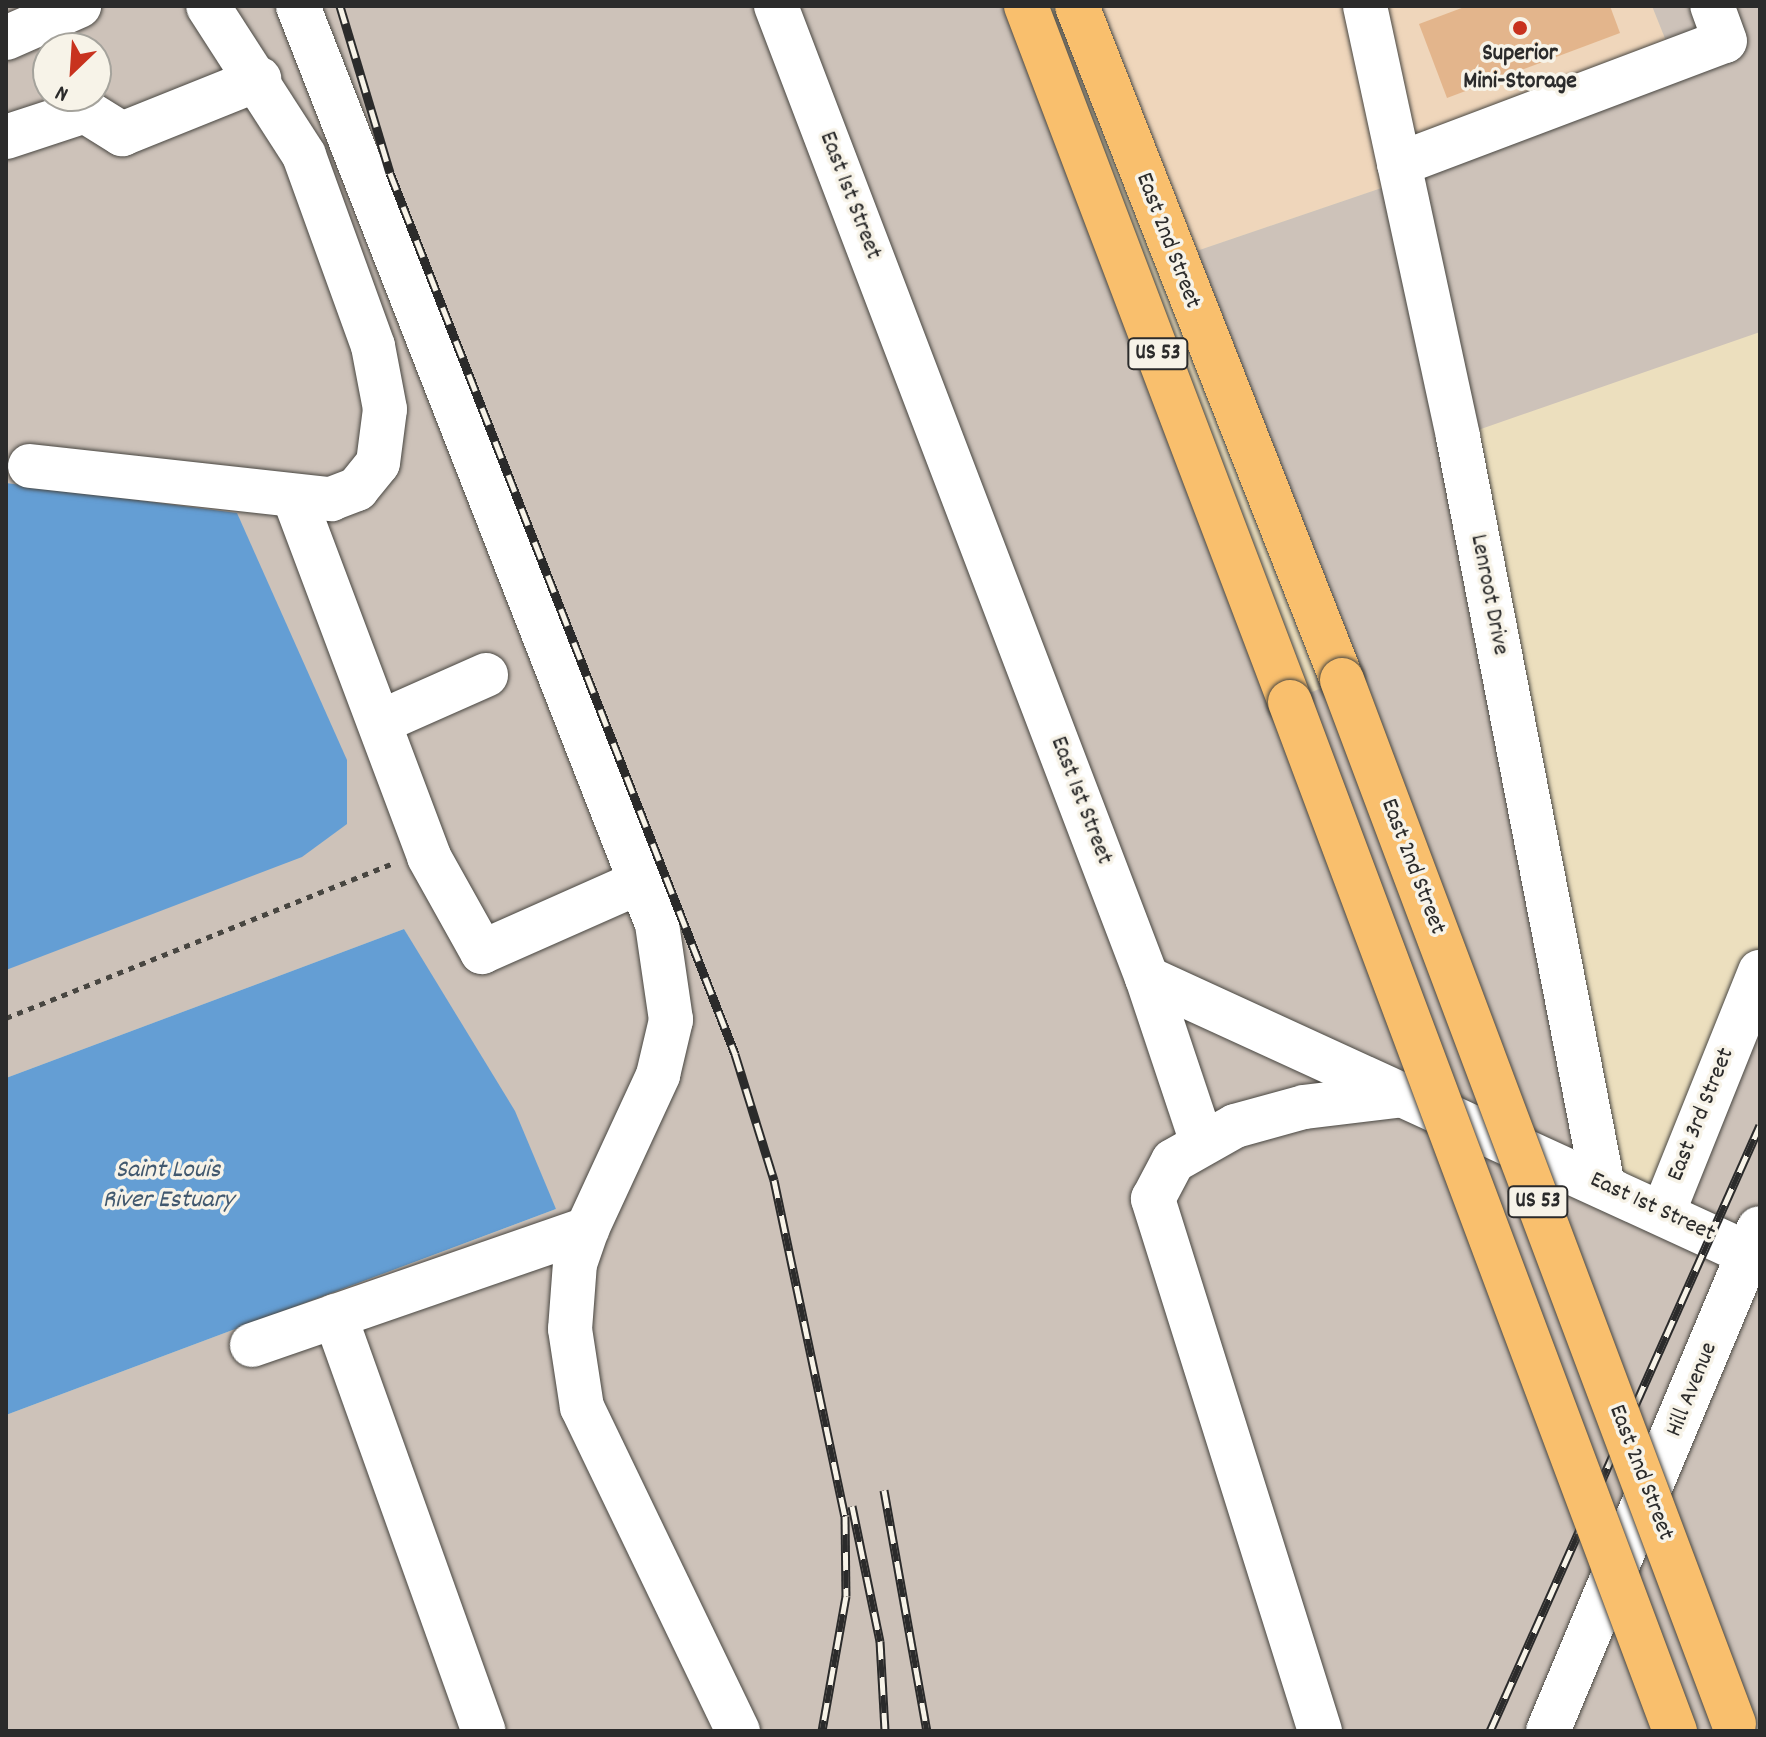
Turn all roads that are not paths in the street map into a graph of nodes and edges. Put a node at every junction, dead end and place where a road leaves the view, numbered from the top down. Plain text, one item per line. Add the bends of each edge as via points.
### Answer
1 (79, 6) edge
2 (208, 6) edge
3 (298, 6) edge
4 (776, 6) edge
5 (1026, 6) edge
6 (1077, 6) edge
7 (1365, 6) edge
8 (1712, 6) edge
9 (6, 38) edge
10 (259, 79) junction
11 (6, 137) edge
12 (1399, 164) junction
13 (30, 466) dead end
14 (294, 497) junction
15 (486, 675) dead end
16 (380, 722) junction
17 (640, 882) junction
18 (1760, 972) edge
19 (1147, 978) junction
20 (1403, 1095) junction
21 (1202, 1142) junction
22 (1603, 1186) junction
23 (1663, 1213) junction
24 (587, 1229) junction
25 (1756, 1246) edge
26 (335, 1316) junction
27 (252, 1345) dead end
28 (1735, 1728) edge
29 (484, 1731) edge
30 (738, 1731) edge
31 (1320, 1731) edge
32 (1548, 1731) edge
33 (1675, 1731) edge

1 - 9 street
2 - 10 street
3 - 17 street
4 - 19 street, East 1st Street
5 - 33 highway, East 2nd Street / US 53, bridge
6 - 28 highway, East 2nd Street / US 53, bridge via 1342,680
7 - 12 street, Lenroot Drive
8 - 12 street via 1725,41
10 - 11 street via 122,134 85,111
10 - 14 street via 304,155 373,346 385,409 378,463 357,489 331,499
12 - 22 street, Lenroot Drive
13 - 14 street
14 - 16 street
15 - 16 street
16 - 17 street via 427,849 482,952
17 - 24 street via 667,968 671,1020 658,1075
18 - 23 street, East 3rd Street
19 - 20 street, East 1st Street
19 - 21 street
20 - 21 street via 1279,1112
20 - 22 street, East 1st Street
21 - 31 street via 1165,1170 1153,1215
22 - 23 street, East 1st Street
23 - 25 street, East 1st Street
24 - 26 street
24 - 30 street via 575,1263 570,1329 582,1407
25 - 32 street, Hill Avenue
26 - 27 street
26 - 29 street

